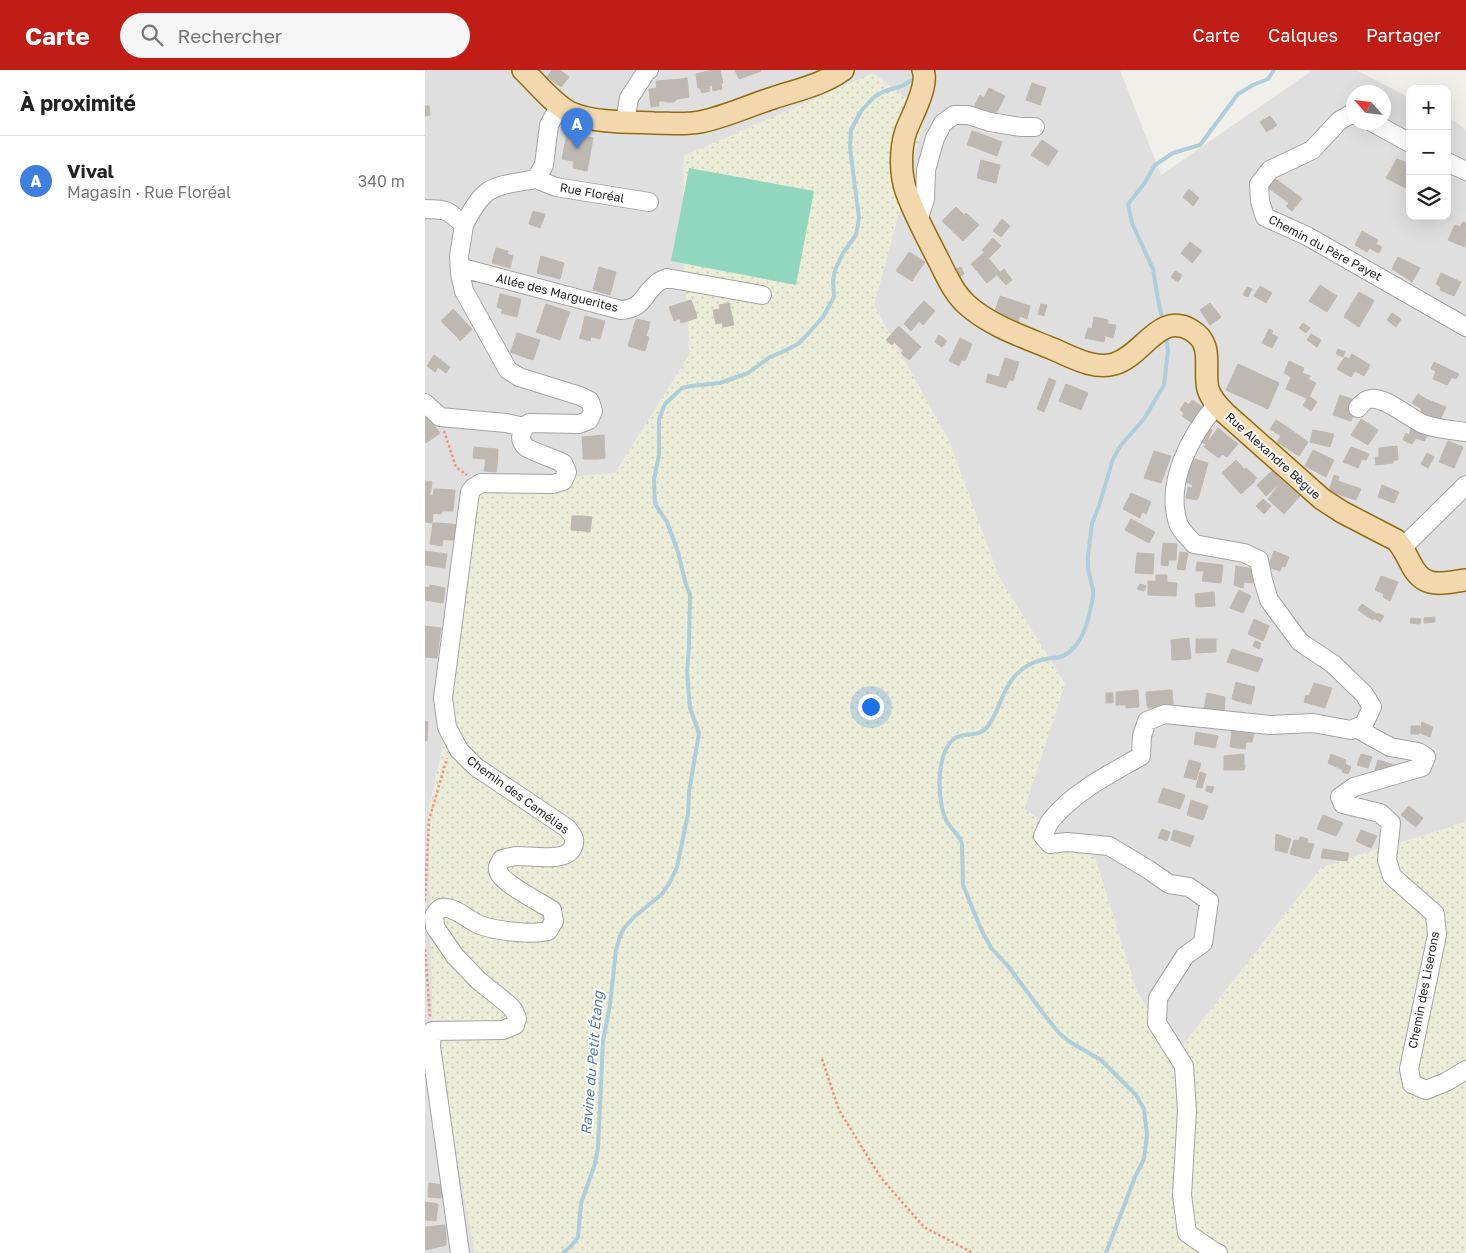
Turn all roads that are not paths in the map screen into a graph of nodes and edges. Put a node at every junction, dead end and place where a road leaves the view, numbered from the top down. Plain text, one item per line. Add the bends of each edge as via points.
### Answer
1 (523, 70) edge
2 (649, 70) edge
3 (843, 70) edge
4 (923, 70) edge
5 (560, 105) junction
6 (1346, 117) edge
7 (625, 122) junction
8 (1035, 127) dead end
9 (1386, 130) edge
10 (1406, 141) edge
11 (1451, 164) edge
12 (1466, 171) edge
13 (536, 179) junction
14 (649, 202) dead end
15 (425, 208) edge
16 (918, 221) junction
17 (464, 225) junction
18 (460, 269) junction
19 (762, 294) dead end
20 (1466, 327) edge
21 (425, 402) edge
22 (1217, 404) junction
23 (1358, 408) dead end
24 (524, 427) junction
25 (1466, 432) edge
26 (1466, 485) edge
27 (1403, 546) junction
28 (1466, 580) edge
29 (1356, 728) junction
30 (430, 903) edge
31 (428, 1032) edge
32 (1466, 1070) edge
33 (460, 1253) edge
34 (1218, 1253) edge

1 - 5 main road
2 - 7 street via 629,98
3 - 7 main road via 813,86 720,117 678,124
4 - 16 main road, Rue Alexandre Bègue via 923,85 905,133 902,154 905,189
5 - 7 main road via 581,116
5 - 13 street via 549,125 544,165
6 - 20 street, Chemin du Père Payet via 1311,150 1270,170 1259,184 1265,217 1307,236
8 - 16 street via 990,122 968,115 954,115 943,123 926,170 925,200
9 - 10 street
11 - 12 street
13 - 14 street, Rue Floréal via 556,187
13 - 17 street, Rue Floréal via 495,186 485,192
15 - 17 street via 450,211
16 - 22 main road, Rue Alexandre Bègue via 965,304 1005,329 1084,362 1100,366 1114,364 1136,352 1163,329 1182,326 1193,331 1202,338 1207,359 1208,389
17 - 18 street
18 - 19 street, Allée des Marguerites via 621,310 637,306 657,283 667,278
18 - 24 street via 464,291 507,370 519,377 580,396 590,402 593,411 589,420 579,424 529,423
21 - 24 street via 440,417
22 - 27 main road, Rue Alexandre Bègue via 1322,500
22 - 29 street via 1204,419 1178,468 1173,494 1178,524 1194,544 1244,553 1259,560 1269,600 1300,642 1333,664 1364,694 1372,707 1364,724
23 - 25 street via 1371,398 1382,400 1422,423
24 - 30 street, Chemin des Camélias via 521,439 525,446 563,462 567,472 563,481 553,484 481,483 470,492 443,698 447,727 459,750 476,767 567,828 575,843 570,852 559,857 516,856 502,859 498,865 498,872 504,880 552,910 554,921 549,931 509,931 479,925 455,910
26 - 27 street
27 - 28 main road via 1417,576 1442,584
29 - 32 street, Chemin des Liserons via 1391,747 1418,752 1426,757 1422,767 1354,786 1341,796 1343,804 1380,813 1391,823 1387,860 1392,876 1435,914 1437,935 1409,1070 1412,1084 1426,1090
29 - 34 street via 1351,730 1313,723 1270,725 1165,714 1147,721 1141,756 1065,805 1051,820 1043,836 1050,844 1067,842 1109,846 1169,884 1189,887 1209,901 1203,942 1185,956 1158,998 1157,1023 1184,1066 1187,1110 1182,1195 1187,1233
30 - 31 street via 435,927 455,956 477,980 509,1005 517,1018 515,1025 503,1030
31 - 33 street

